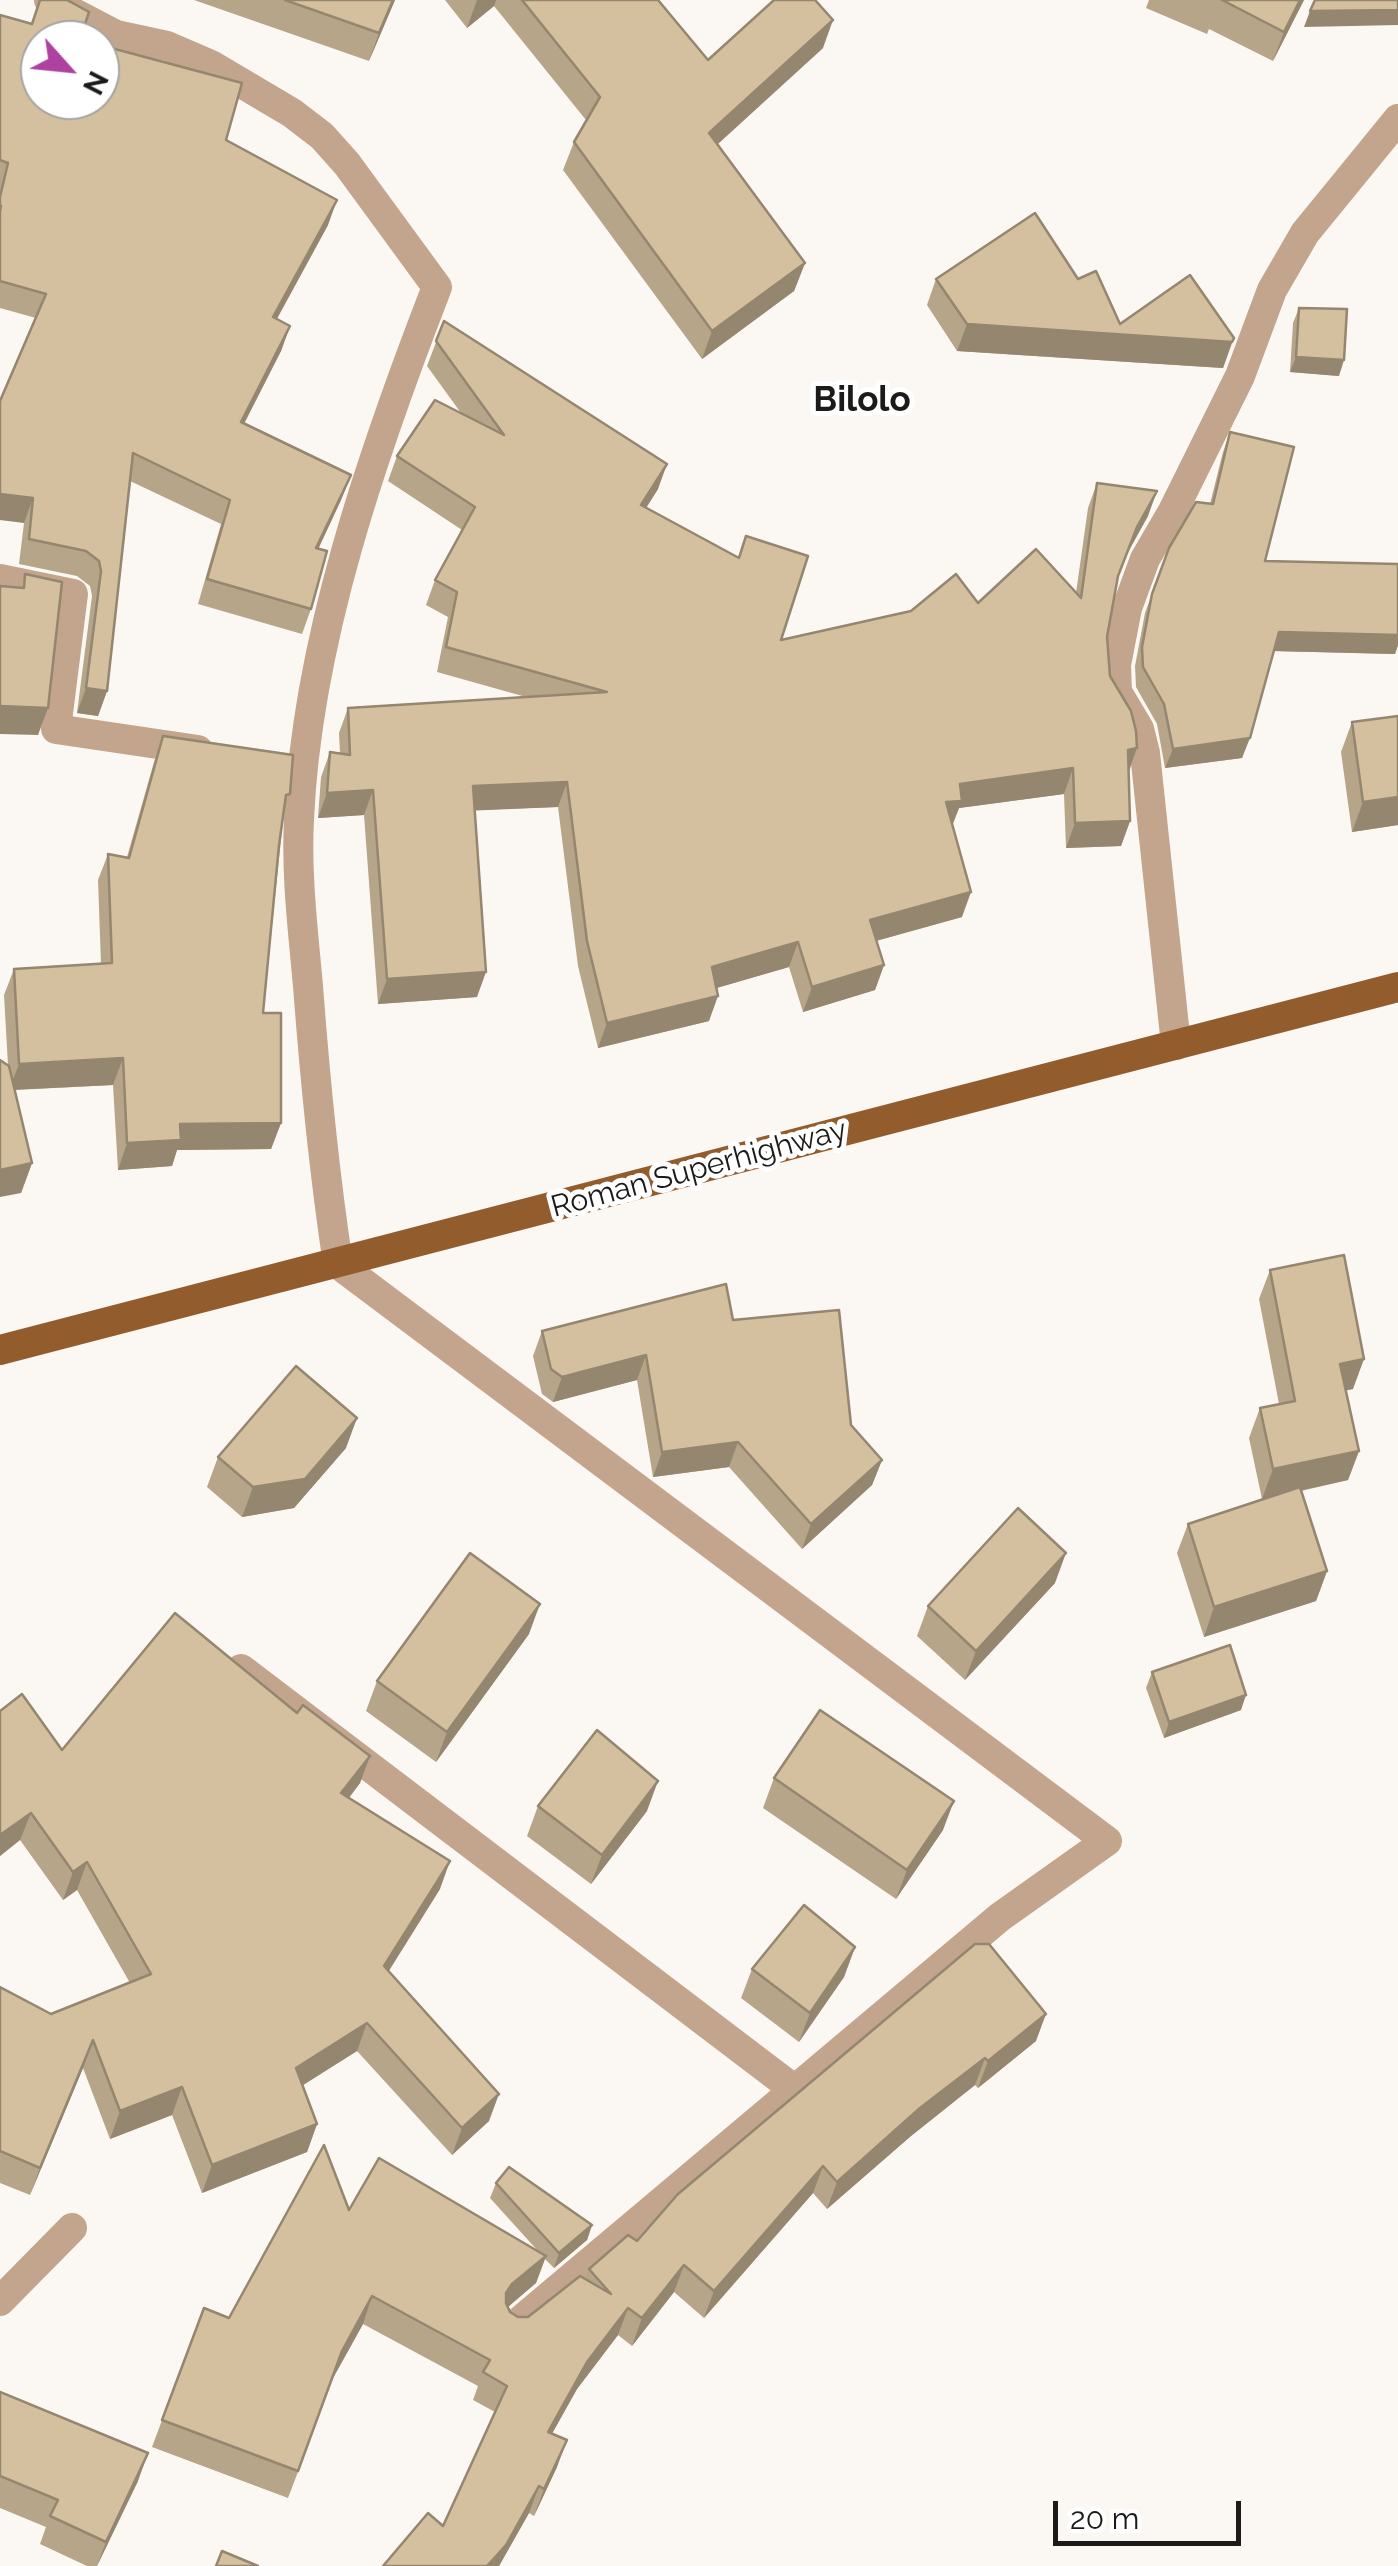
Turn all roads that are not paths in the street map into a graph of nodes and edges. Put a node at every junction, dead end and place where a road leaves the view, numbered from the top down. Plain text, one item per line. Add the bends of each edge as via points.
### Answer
1 (49, 0) edge
2 (1398, 119) edge
3 (0, 579) edge
4 (228, 754) edge
5 (266, 760) edge
6 (305, 765) junction
7 (1398, 987) edge
8 (1176, 1045) junction
9 (338, 1264) junction
10 (0, 1350) edge
11 (214, 1649) edge
12 (794, 2090) junction
13 (72, 2228) dead end
14 (0, 2301) edge
15 (514, 2326) edge

1 - 6 street via 116,35 167,46 210,65 292,113 347,164 437,287 367,485 324,641
2 - 8 street via 1305,232 1272,290 1240,376 1145,559 1128,608 1117,692 1146,753
3 - 4 street via 74,594 56,729
5 - 6 street
6 - 9 street via 299,876 320,1146
7 - 8 main road, Roman Superhighway
8 - 9 main road, Roman Superhighway
9 - 10 main road, Roman Superhighway
9 - 12 street via 1107,1842 1000,1917
11 - 12 street
12 - 15 street
13 - 14 street

